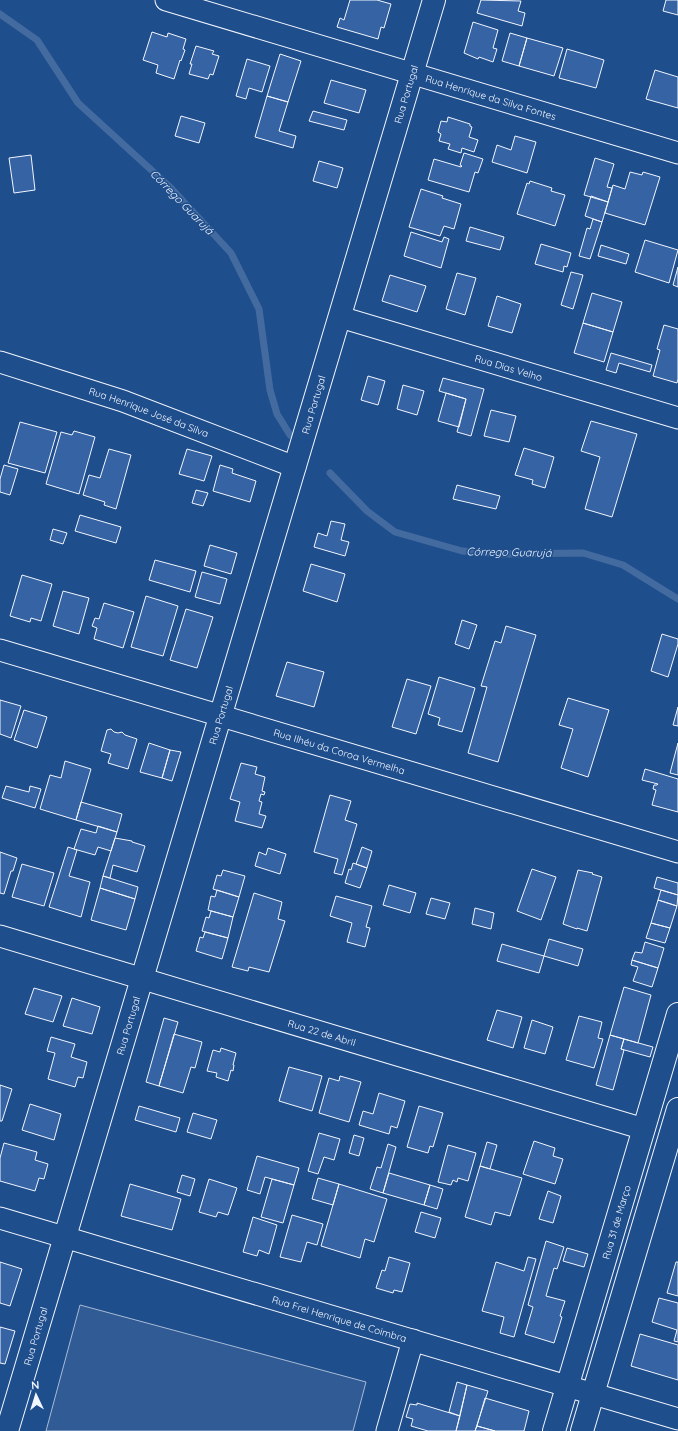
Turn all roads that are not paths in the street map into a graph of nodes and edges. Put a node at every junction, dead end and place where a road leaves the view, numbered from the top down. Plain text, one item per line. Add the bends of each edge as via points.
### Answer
1 (166, 0) edge
2 (434, 0) edge
3 (412, 73) junction
4 (678, 153) edge
5 (340, 316) junction
6 (0, 362) edge
7 (678, 418) edge
8 (295, 467) junction
9 (0, 650) edge
10 (221, 716) junction
11 (678, 852) edge
12 (0, 936) edge
13 (142, 978) junction
14 (678, 1014) edge
15 (678, 1109) edge
16 (644, 1129) junction
17 (674, 1138) edge
18 (0, 1218) edge
19 (65, 1237) junction
20 (413, 1340) junction
21 (568, 1386) junction
22 (594, 1394) junction
23 (678, 1419) edge
24 (7, 1431) edge
25 (387, 1431) edge
26 (554, 1431) edge
27 (582, 1431) edge

1 - 3 street, Rua Henrique da Silva Fontes
2 - 3 street, Rua Portugal
3 - 4 street, Rua Henrique da Silva Fontes
3 - 5 street, Rua Portugal
5 - 7 street, Rua Dias Velho
5 - 8 street, Rua Portugal
6 - 8 street, Rua Henrique José da Silva via 123,401
8 - 10 street, Rua Portugal
9 - 10 street, Rua Ilhéu da Coroa Vermelha
10 - 11 street, Rua Ilhéu da Coroa Vermelha
10 - 13 street, Rua Portugal
12 - 13 street, Rua 22 de Abril
13 - 16 street, Rua 22 de Abril
13 - 19 street, Rua Portugal
14 - 16 street, Rua 31 de Março
15 - 17 street
16 - 21 street, Rua 31 de Março
17 - 22 street
18 - 19 street, Rua Frei Henrique de Coimbra
19 - 20 street, Rua Frei Henrique de Coimbra
19 - 24 street, Rua Portugal
20 - 21 street, Rua Frei Henrique de Coimbra
20 - 25 street
21 - 22 street, Rua Frei Henrique de Coimbra
21 - 26 street, Rua 31 de Março
22 - 23 street, Rua Frei Henrique de Coimbra
22 - 27 street

